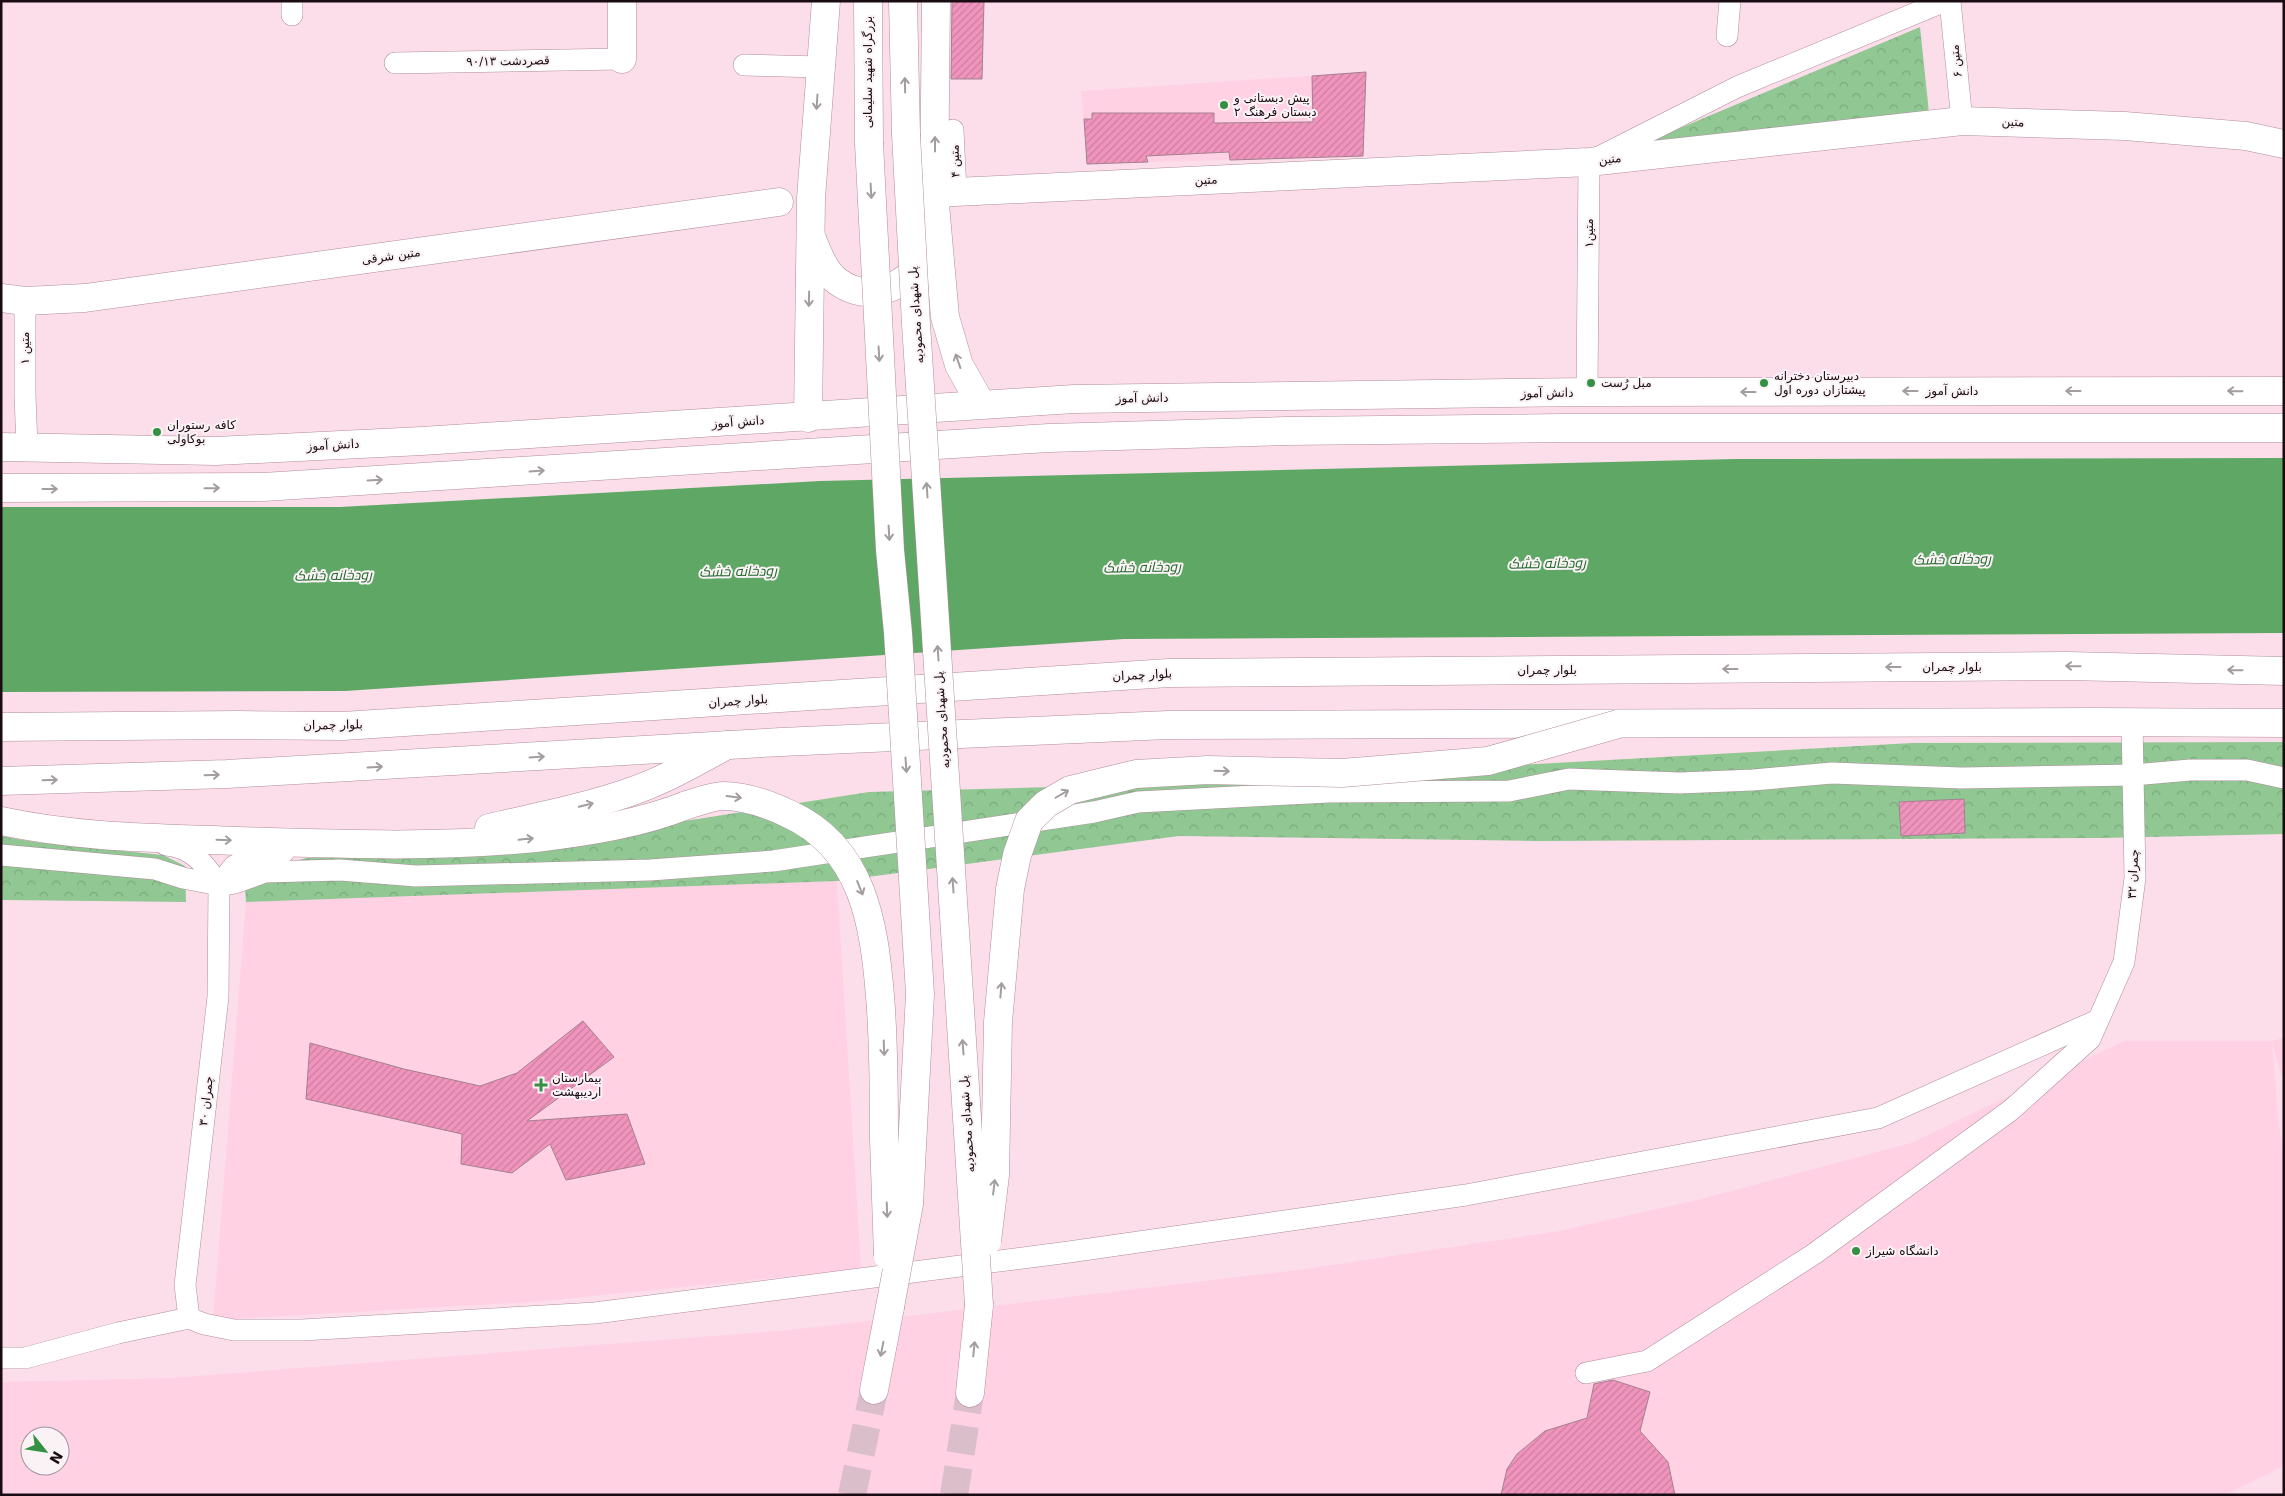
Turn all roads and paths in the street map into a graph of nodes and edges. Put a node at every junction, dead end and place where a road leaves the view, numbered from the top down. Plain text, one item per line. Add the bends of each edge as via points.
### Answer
1 (622, 1) edge
2 (826, 1) edge
3 (868, 1) edge
4 (903, 1) edge
5 (936, 1) edge
6 (1730, 1) edge
7 (1946, 1) edge
8 (1950, 1) edge
9 (1727, 36) dead end
10 (622, 59) joint
11 (395, 63) dead end
12 (744, 65) dead end
13 (820, 67) junction
14 (1962, 121) junction
15 (953, 130) dead end
16 (2284, 144) edge
17 (1589, 162) junction
18 (945, 192) junction
19 (779, 202) dead end
20 (936, 221) junction
21 (810, 235) junction
22 (13, 299) edge
23 (2284, 391) edge
24 (1587, 392) junction
25 (980, 404) junction
26 (808, 418) junction
27 (2284, 428) edge
28 (14, 447) edge
29 (1, 488) edge
30 (2284, 671) edge
31 (2132, 722) junction
32 (2284, 723) edge
33 (1618, 724) junction
34 (1, 727) edge
35 (728, 745) junction
36 (2133, 775) junction
37 (2284, 778) edge
38 (1, 781) edge
39 (1, 821) edge
40 (94, 836) junction
41 (437, 844) junction
42 (388, 845) junction
43 (1, 855) edge
44 (218, 885) junction
45 (2098, 1020) junction
46 (979, 1305) junction
47 (890, 1308) junction
48 (189, 1318) junction
49 (1, 1358) edge
50 (1586, 1373) dead end
51 (874, 1390) tunnel mouth
52 (970, 1393) tunnel mouth

1 - 10 main road
2 - 13 main road
3 -> 47 main road, بزرگراه شهید سلیمانی, bridge via 869,143 888,512 920,994 910,1204
46 -> 4 main road, پل شهدای محمودیه, bridge via 916,324
18 -> 5 main road
6 - 9 street
7 - 17 street via 1738,87
8 - 14 street, ۶ متین
10 - 11 street, ۹۰/۱۳ قصردشت
12 - 13 street
13 -> 21 main road
14 - 16 main road, متین via 2125,126 2246,136
14 - 17 main road, متین
15 - 18 street, ۴ متین
17 - 18 main road, متین
17 - 24 street, متین۱
18 - 20 main road
19 - 22 main road, متین شرقی via 95,297
20 - 21 main road via 925,258 902,282 886,291 854,290 836,280 824,265
25 -> 20 main road via 959,365 945,318
21 -> 26 main road
22 - 28 street, متین ۱ via 25,395
23 -> 24 main road, دانش آموز
24 - 25 main road, دانش آموز via 1084,398
25 - 26 main road, دانش آموز
26 - 28 main road, دانش آموز via 216,451
29 -> 27 main road via 262,487 1040,438 1258,432 1540,428
30 -> 34 main road, بلوار چمران via 2067,666 1169,673 343,726
31 - 32 main road
31 - 33 main road
31 - 36 street, ۳۲ چمران
33 - 35 main road via 1168,725
46 -> 33 main road, bridge via 995,1175 998,1022 1010,889 1029,821 1046,804 1070,790 1136,774 1208,770 1342,773 1488,761
38 -> 35 main road via 247,773
41 -> 35 main road via 487,828 631,792
36 - 37 street via 2247,770
36 - 44 street via 1962,778 1832,773 1680,783 1569,779 1509,791 1329,792 1138,802 1094,812 774,861 650,870 416,876 340,870 266,872 235,883
36 - 45 street, ۳۲ چمران via 2135,878 2124,962
39 - 40 main road
40 -> 42 main road
40 - 44 street via 188,850 205,864
41 - 42 main road
41 -> 47 main road, bridge via 489,843 580,833 662,815 722,796 760,802 792,815 834,848 859,885 872,922 877,956 884,1046
42 - 44 street via 257,855 234,866
43 - 44 street via 155,869
44 - 48 street, ۳۰ چمران via 218,997 185,1285
45 - 48 street via 1878,1118 1466,1196 1069,1252 595,1313 302,1330 234,1330
45 - 50 street, ۳۲ چمران via 2090,1039 2011,1110 1814,1254 1647,1360
52 -> 46 main road
47 -> 51 main road
48 - 49 street via 25,1358

